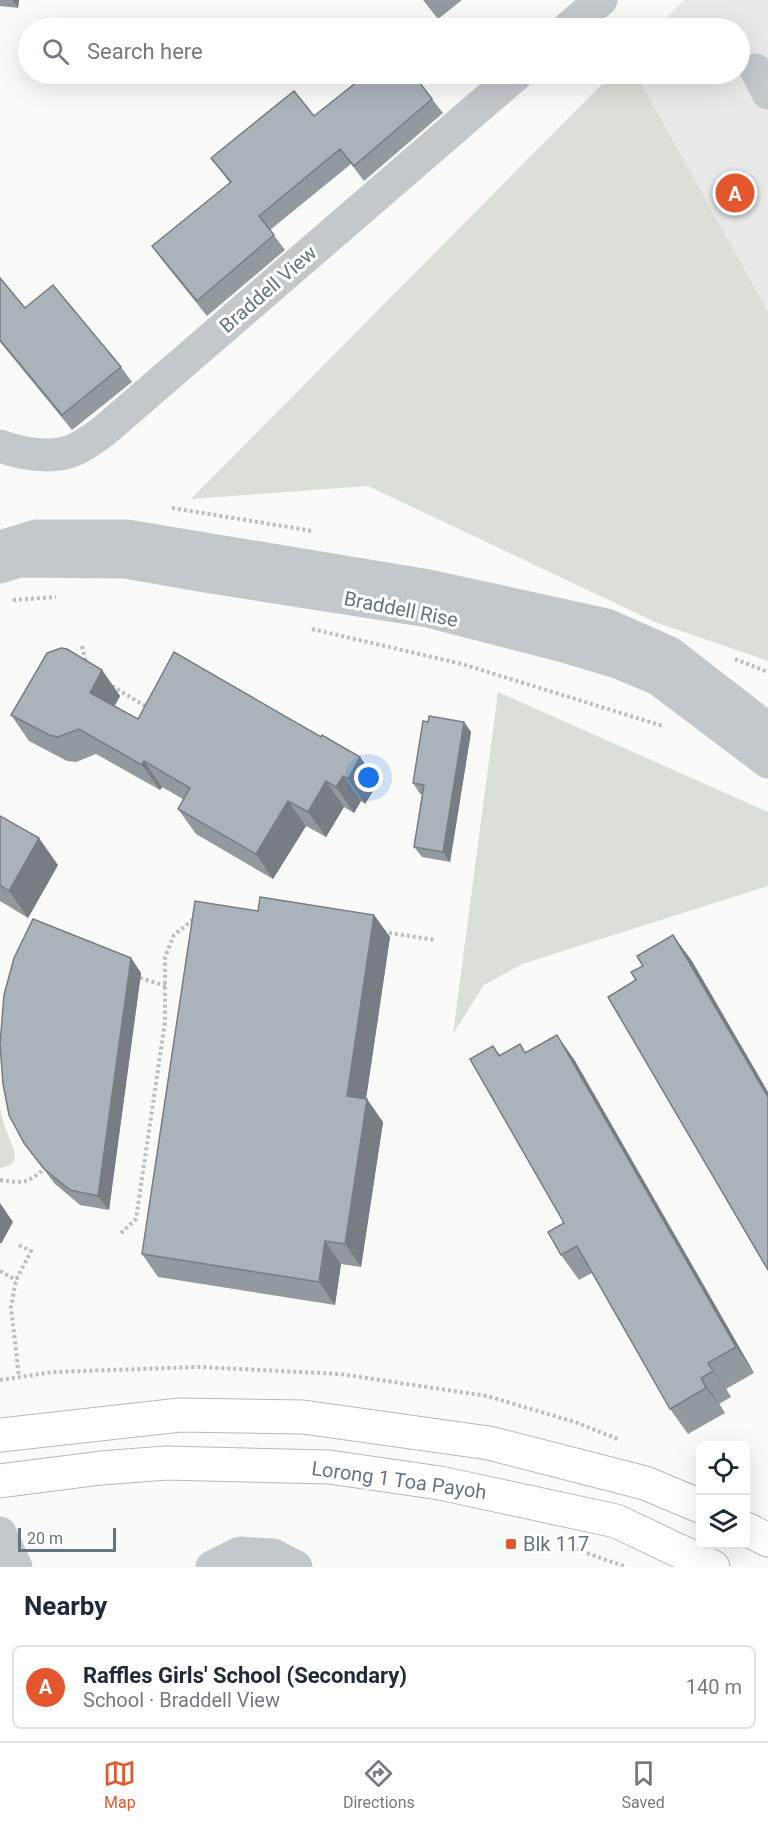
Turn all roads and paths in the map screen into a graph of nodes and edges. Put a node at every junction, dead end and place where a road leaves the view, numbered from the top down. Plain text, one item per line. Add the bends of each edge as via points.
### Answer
1 (601, 0) edge
2 (580, 18) edge
3 (505, 84) edge
4 (0, 446) edge
5 (0, 547) edge
6 (0, 567) edge
7 (59, 597) dead end
8 (2, 601) dead end
9 (302, 627) dead end
10 (82, 646) dead end
11 (87, 671) edge
12 (107, 683) dead end
13 (147, 708) edge
14 (674, 729) dead end
15 (768, 729) edge
16 (768, 762) edge
17 (196, 917) edge
18 (380, 931) dead end
19 (436, 940) dead end
20 (140, 978) dead end
21 (166, 986) junction
22 (49, 1164) edge
23 (0, 1180) edge
24 (121, 1233) dead end
25 (19, 1245) dead end
26 (0, 1271) edge
27 (16, 1280) junction
28 (19, 1377) dead end
29 (0, 1435) edge
30 (0, 1481) edge
31 (696, 1504) edge
32 (750, 1531) edge
33 (0, 1533) edge
34 (768, 1540) edge
35 (559, 1543) dead end
36 (16, 1567) edge
37 (212, 1567) edge
38 (296, 1567) edge
39 (626, 1567) edge
40 (713, 1567) edge

1 - 2 street
3 - 4 street, Braddell View via 105,430 75,450 51,455
5 - 15 street, Braddell Rise via 36,536 127,536 429,586 607,625 670,653
6 - 16 street, Braddell Rise via 20,561 125,562 428,611 617,662 658,679
7 - 8 path
9 - 14 path via 462,664
10 - 11 path
12 - 13 path
17 - 21 path via 174,934 165,957
18 - 19 path
20 - 21 path
21 - 24 path via 165,1023 136,1220
22 - 23 path via 31,1180
25 - 27 path via 31,1251
26 - 27 path
27 - 28 path via 11,1307
29 - 31 main road via 180,1415 303,1417 489,1443 645,1483
30 - 40 main road, Lorong 1 Toa Payoh via 166,1463 328,1467 440,1483 616,1521
32 - 34 main road
33 - 36 street
35 - 39 path
37 - 38 street via 240,1553 273,1555

